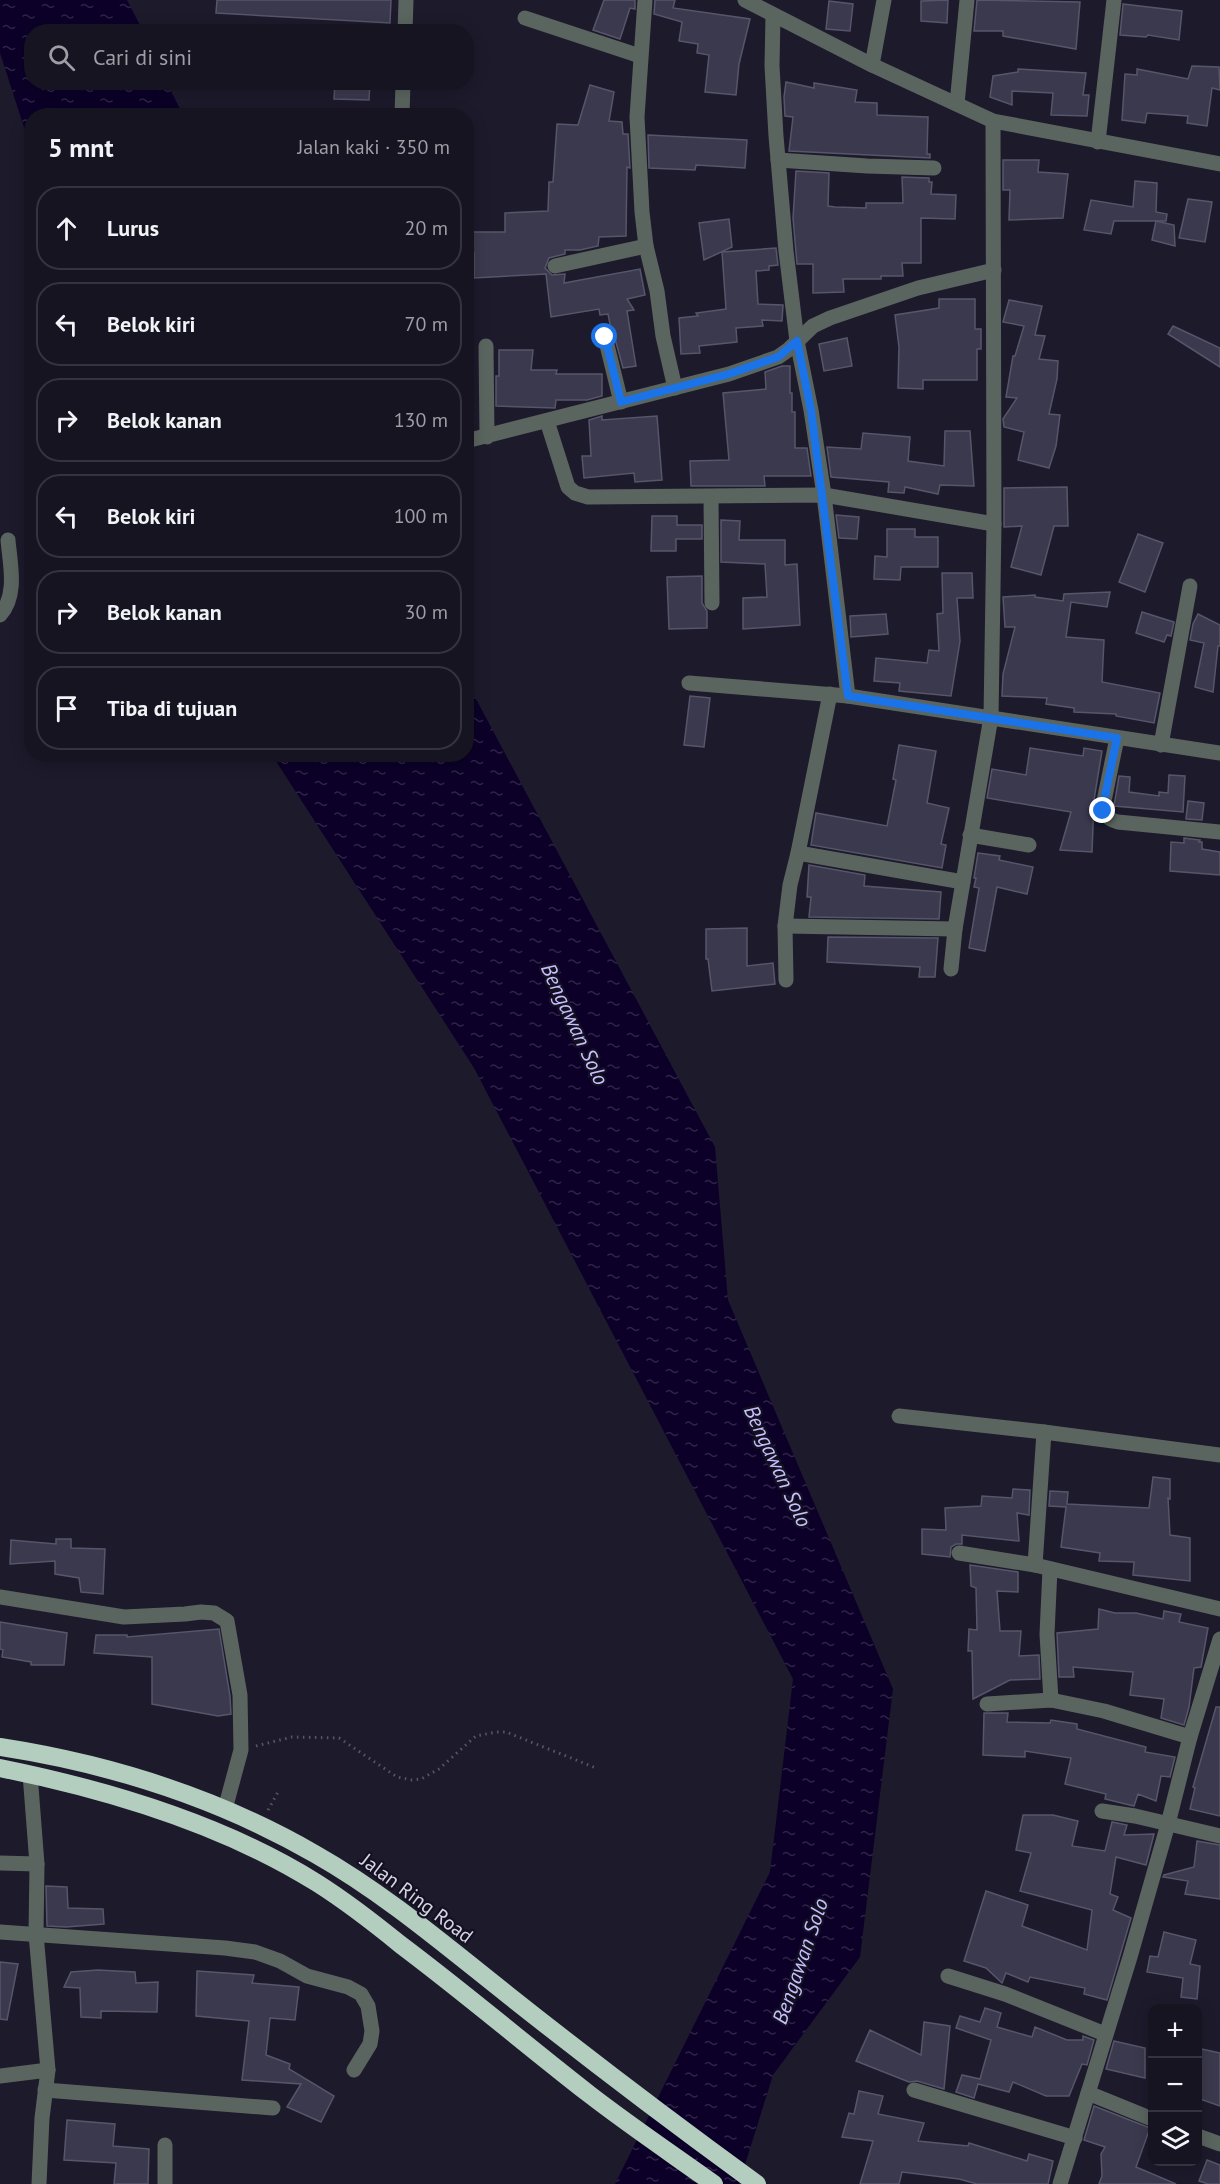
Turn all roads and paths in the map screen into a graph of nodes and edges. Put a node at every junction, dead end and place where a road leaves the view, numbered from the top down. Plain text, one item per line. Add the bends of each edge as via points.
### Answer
1 (406, 0) edge
2 (645, 0) edge
3 (745, 0) edge
4 (884, 0) edge
5 (967, 0) edge
6 (1114, 0) edge
7 (773, 15) junction
8 (525, 18) dead end
9 (405, 24) edge
10 (640, 56) junction
11 (872, 65) junction
12 (403, 90) edge
13 (957, 104) junction
14 (402, 108) edge
15 (993, 121) junction
16 (1098, 142) junction
17 (778, 160) junction
18 (1220, 165) edge
19 (934, 168) dead end
20 (646, 246) junction
21 (555, 266) dead end
22 (993, 270) junction
23 (605, 337) dead end
24 (797, 341) junction
25 (486, 346) dead end
26 (675, 388) junction
27 (621, 402) junction
28 (547, 421) junction
29 (487, 437) junction
30 (474, 439) edge
31 (824, 495) junction
32 (711, 497) junction
33 (993, 524) junction
34 (8, 540) dead end
35 (1190, 586) dead end
36 (712, 603) dead end
37 (0, 615) edge
38 (689, 683) dead end
39 (830, 694) junction
40 (848, 696) junction
41 (990, 717) junction
42 (1117, 738) junction
43 (1161, 745) junction
44 (1220, 753) edge
45 (1220, 832) edge
46 (970, 835) junction
47 (1029, 845) dead end
48 (798, 853) junction
49 (963, 882) junction
50 (785, 926) junction
51 (955, 929) junction
52 (951, 969) dead end
53 (786, 980) dead end
54 (899, 1416) dead end
55 (1044, 1432) junction
56 (1220, 1455) edge
57 (959, 1553) dead end
58 (1042, 1567) junction
59 (0, 1597) edge
60 (1220, 1609) edge
61 (1220, 1639) edge
62 (1051, 1700) junction
63 (987, 1704) dead end
64 (1190, 1737) junction
65 (0, 1747) edge
66 (241, 1750) junction
67 (0, 1768) edge
68 (596, 1768) dead end
69 (30, 1774) junction
70 (225, 1809) junction
71 (1102, 1811) dead end
72 (1168, 1824) junction
73 (1220, 1836) edge
74 (0, 1863) edge
75 (37, 1863) junction
76 (0, 1932) edge
77 (36, 1934) junction
78 (948, 1976) dead end
79 (1105, 2034) junction
80 (48, 2070) junction
81 (354, 2070) dead end
82 (0, 2076) edge
83 (45, 2090) junction
84 (914, 2090) dead end
85 (1088, 2093) junction
86 (273, 2108) dead end
87 (1148, 2117) edge
88 (1075, 2138) junction
89 (1202, 2138) edge
90 (1220, 2144) edge
91 (165, 2145) dead end
92 (39, 2184) edge
93 (165, 2184) edge
94 (714, 2184) edge
95 (757, 2184) edge
96 (1060, 2184) edge

1 - 9 street
2 - 10 street
3 - 7 street
4 - 11 street
5 - 13 street
6 - 16 street
7 - 11 street
7 - 17 street
8 - 10 street
10 - 20 street via 637,117
11 - 13 street
12 - 14 street
13 - 15 street
15 - 16 street
15 - 22 street
16 - 18 street
17 - 19 street
17 - 24 street
20 - 21 street
20 - 26 street
22 - 24 street via 907,291 830,318 813,326
22 - 33 street
23 - 27 street
24 - 26 street via 778,357
24 - 31 street
25 - 29 street
26 - 27 street
27 - 28 street
28 - 29 street
28 - 32 street via 564,480 575,493 588,497
29 - 30 street
31 - 32 street
31 - 33 street
31 - 40 street
32 - 36 street
33 - 41 street
34 - 37 street via 12,589
35 - 43 street
38 - 39 street
39 - 40 street
39 - 48 street
40 - 41 street
41 - 42 street
41 - 46 street
42 - 43 street
42 - 45 street via 1104,801 1107,817 1118,822
43 - 44 street
46 - 47 street
46 - 49 street
48 - 49 street
48 - 50 street
49 - 51 street
50 - 51 street
50 - 53 street
51 - 52 street
54 - 55 street
55 - 56 street
55 - 58 street
57 - 58 street
58 - 60 street
58 - 62 street
59 - 66 street via 123,1617 201,1612 214,1613 227,1621 240,1695
61 - 64 street
62 - 63 street
62 - 64 street via 1104,1711
64 - 72 street
65 - 70 highway, Jalan Ring Road via 108,1769
66 - 68 path via 292,1737 339,1738 397,1777 412,1780 440,1769 476,1736 506,1732
66 - 70 street
67 - 69 highway
69 - 75 street
69 - 94 highway via 179,1817 277,1860 317,1883 444,1977 590,2095
70 - 95 highway, Jalan Ring Road via 316,1854 356,1879
71 - 72 street
72 - 73 street
72 - 79 street
74 - 75 street
75 - 77 street
76 - 77 street
77 - 80 street
77 - 81 street via 255,1952 307,1976 348,1987 361,1994 372,2019 370,2044
78 - 79 street
79 - 85 street
80 - 82 street
80 - 83 street
83 - 86 street
83 - 92 street
84 - 88 street
85 - 87 street
85 - 88 street
88 - 96 street
89 - 90 street
91 - 93 street

